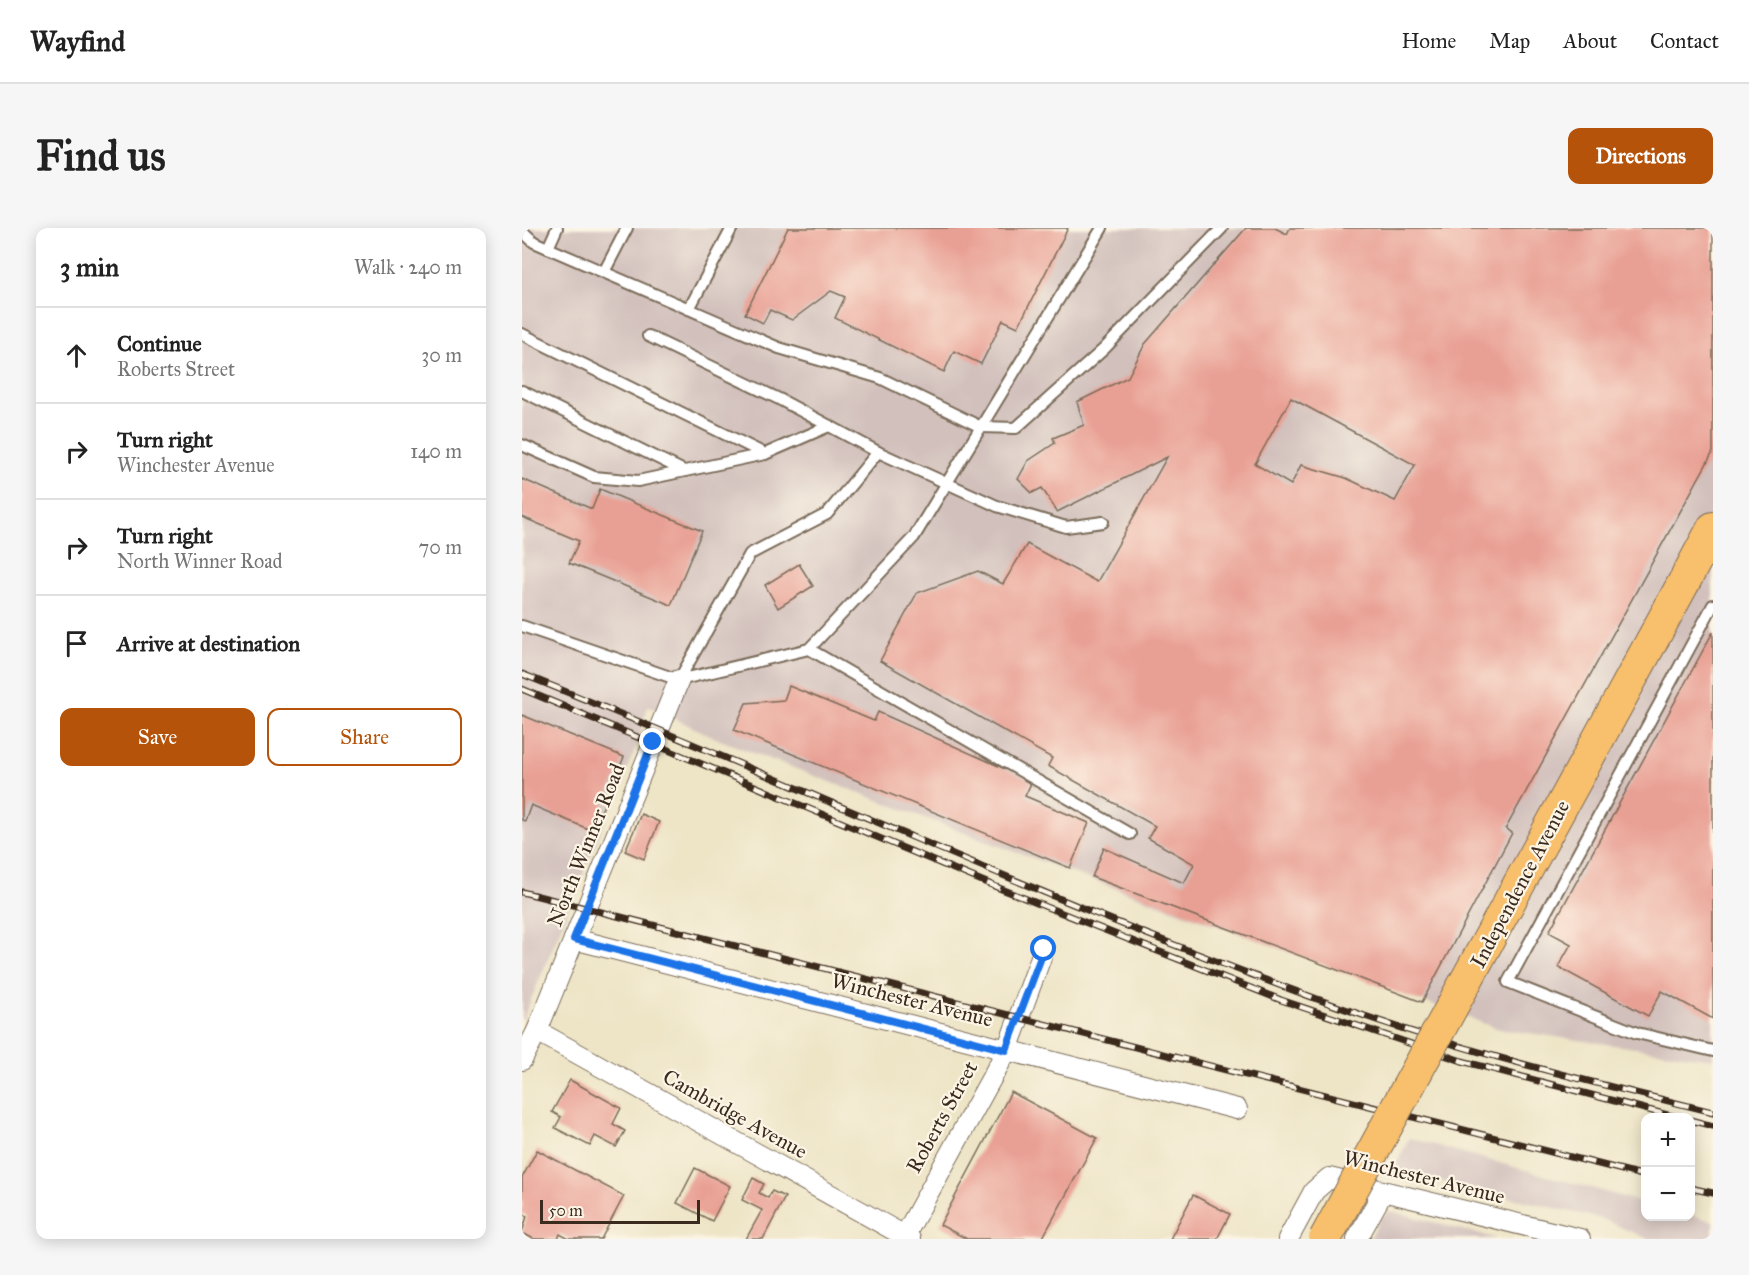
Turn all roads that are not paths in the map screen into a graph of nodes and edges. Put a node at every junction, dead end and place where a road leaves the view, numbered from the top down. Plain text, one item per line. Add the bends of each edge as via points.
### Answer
1 (557, 228) edge
2 (627, 228) edge
3 (732, 228) edge
4 (1102, 228) edge
5 (1222, 228) edge
6 (522, 231) edge
7 (548, 248) junction
8 (604, 272) junction
9 (689, 309) junction
10 (522, 334) edge
11 (648, 336) dead end
12 (522, 391) edge
13 (829, 426) junction
14 (981, 427) junction
15 (522, 445) edge
16 (878, 452) junction
17 (765, 454) junction
18 (684, 471) junction
19 (947, 482) junction
20 (1103, 522) dead end
21 (1713, 528) edge
22 (1713, 605) edge
23 (522, 626) edge
24 (809, 649) junction
25 (678, 680) junction
26 (1130, 834) dead end
27 (574, 939) junction
28 (1044, 949) dead end
29 (537, 1031) junction
30 (1006, 1050) junction
31 (1713, 1052) edge
32 (522, 1060) edge
33 (1238, 1109) dead end
34 (1383, 1192) junction
35 (906, 1238) edge
36 (1288, 1239) edge
37 (1325, 1239) edge
38 (1357, 1239) edge
39 (1580, 1239) edge

1 - 7 lane
2 - 8 lane
3 - 9 lane
4 - 14 lane
5 - 14 lane via 1104,349 1016,428
6 - 7 lane
7 - 8 lane
8 - 9 lane
9 - 14 lane via 779,348 880,378
10 - 17 lane
11 - 13 lane
12 - 18 lane
13 - 16 lane
13 - 17 lane
14 - 19 lane
15 - 18 lane via 594,477 638,481
16 - 19 lane
16 - 25 lane via 827,514 750,554
17 - 18 lane
19 - 20 lane via 997,506 1066,527
19 - 24 lane via 914,537
21 - 37 main road, Independence Avenue, bridge
22 - 31 lane via 1508,982 1637,1032
23 - 25 lane
24 - 25 lane
24 - 26 lane
25 - 27 street, North Winner Road
27 - 29 street, North Winner Road
27 - 30 street, Winchester Avenue
28 - 30 street, Roberts Street
29 - 32 street, North Winner Road
29 - 35 street, Cambridge Avenue
30 - 33 street, Winchester Avenue
30 - 35 street, Roberts Street
34 - 36 street, Winchester Avenue via 1329,1178 1314,1191
34 - 38 street
34 - 39 street, Winchester Avenue

